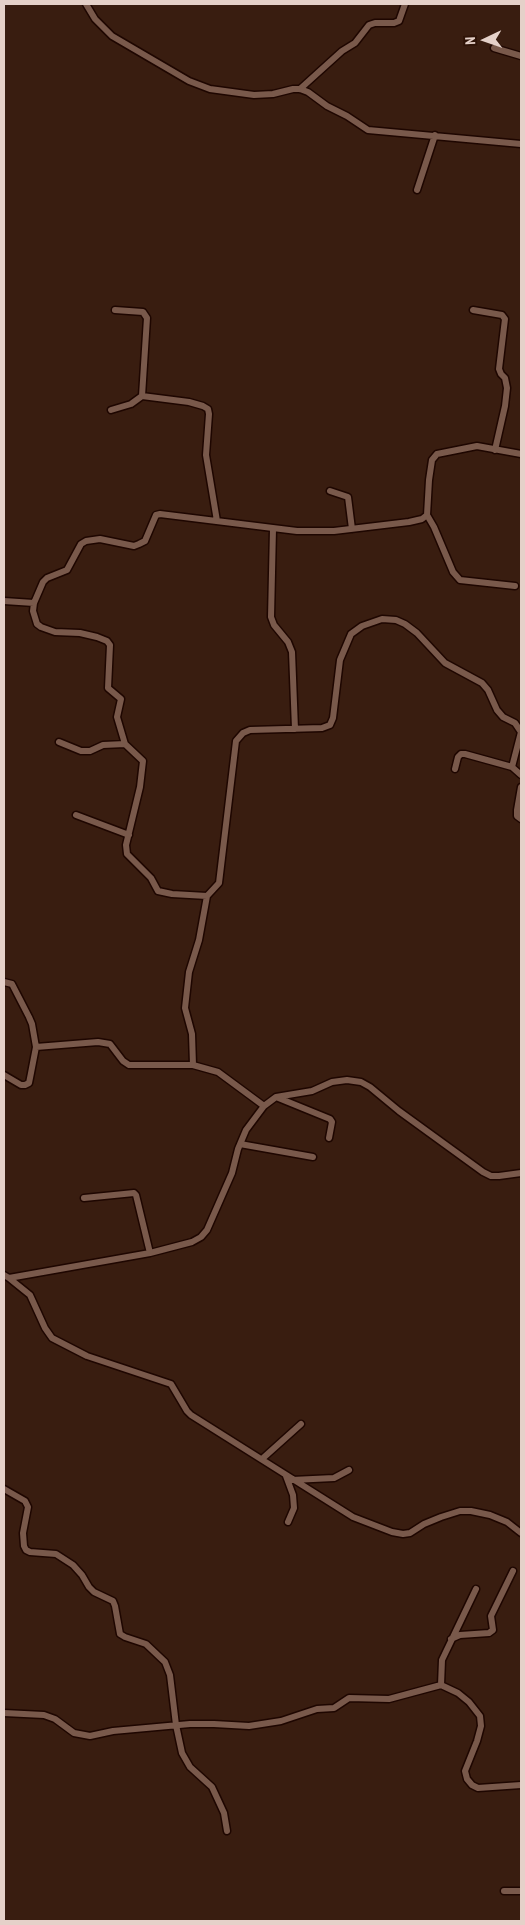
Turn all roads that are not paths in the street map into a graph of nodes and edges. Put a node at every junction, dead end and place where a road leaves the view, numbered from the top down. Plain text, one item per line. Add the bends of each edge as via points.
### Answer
1 (86, 4) edge
2 (405, 4) edge
3 (494, 48) dead end
4 (521, 56) edge
5 (300, 89) junction
6 (435, 135) junction
7 (521, 144) edge
8 (418, 190) dead end
9 (115, 310) dead end
10 (473, 310) dead end
11 (142, 396) junction
12 (111, 410) dead end
13 (495, 450) junction
14 (521, 454) edge
15 (330, 491) dead end
16 (427, 515) junction
17 (217, 521) junction
18 (273, 529) junction
19 (352, 529) junction
20 (515, 586) dead end
21 (4, 601) edge
22 (34, 603) junction
23 (295, 729) junction
24 (60, 742) dead end
25 (124, 744) junction
26 (512, 767) junction
27 (455, 769) dead end
28 (521, 775) edge
29 (521, 787) edge
30 (76, 815) dead end
31 (521, 819) edge
32 (128, 835) junction
33 (207, 896) junction
34 (4, 982) edge
35 (36, 1047) junction
36 (194, 1065) junction
37 (4, 1075) edge
38 (276, 1097) junction
39 (264, 1106) junction
40 (329, 1138) dead end
41 (240, 1144) junction
42 (313, 1157) dead end
43 (521, 1173) edge
44 (84, 1198) dead end
45 (150, 1252) junction
46 (7, 1276) edge
47 (300, 1424) dead end
48 (262, 1459) junction
49 (349, 1470) dead end
50 (286, 1475) junction
51 (292, 1480) junction
52 (4, 1489) edge
53 (288, 1522) dead end
54 (521, 1533) edge
55 (513, 1571) dead end
56 (476, 1589) dead end
57 (451, 1639) junction
58 (441, 1685) junction
59 (4, 1713) edge
60 (176, 1725) junction
61 (521, 1785) edge
62 (227, 1831) dead end
63 (504, 1891) dead end
64 (521, 1891) edge

1 - 5 street via 112,36 200,86 254,95
2 - 5 street via 399,21 369,25 355,43 342,50
3 - 4 street
5 - 6 street via 368,130
6 - 7 street
6 - 8 street
9 - 11 street via 143,312 147,318
10 - 13 street via 502,315 505,319 499,369 507,388
11 - 12 street via 131,404
11 - 17 street via 189,402 208,409 206,454
13 - 14 street
13 - 16 street via 477,446 434,456
15 - 19 street via 348,497
16 - 19 street via 409,522
16 - 20 street via 453,572 460,580
17 - 18 street
17 - 22 street via 160,514 153,518 145,540 140,544 134,546 100,539 86,541 81,544 67,570 43,582
18 - 19 street
18 - 23 street via 271,618 292,652
21 - 22 street
22 - 25 street via 32,611 41,627 54,632 97,637 110,645 108,688 121,700 117,717
23 - 26 street via 330,725 340,660 351,634 382,619 396,620 417,633 445,663 482,683 497,710 519,728 521,737
23 - 33 street via 250,730 236,742 219,883
24 - 25 street via 81,751
25 - 32 street via 144,761
26 - 27 street via 461,754
26 - 28 street
29 - 31 street via 517,810
30 - 32 street
32 - 33 street via 127,854 151,878 158,891
33 - 36 street via 185,1000
34 - 35 street via 12,984 29,1016
35 - 36 street via 98,1042 110,1044 129,1065
35 - 37 street via 27,1084 21,1086
36 - 39 street via 222,1074
38 - 39 street
38 - 40 street via 330,1119
38 - 43 street via 312,1091 332,1082 361,1082 483,1172 491,1176
39 - 41 street
41 - 42 street
41 - 45 street via 232,1174 207,1230 192,1242
44 - 45 street via 134,1193
45 - 46 street
46 - 48 street via 30,1295 52,1338 87,1356 170,1384 191,1415
47 - 48 street
48 - 50 street
49 - 51 street via 334,1478
50 - 51 street
50 - 53 street via 294,1508
51 - 54 street via 353,1517 392,1532 410,1533 460,1510 490,1515
52 - 60 street via 25,1501 28,1507 23,1533 26,1550 56,1554 73,1565 89,1588 112,1601 120,1634 146,1644 165,1662 170,1675
55 - 57 street via 490,1616 493,1630
56 - 57 street
57 - 58 street via 442,1660
58 - 60 street via 390,1699 349,1698 334,1708 317,1709 281,1721 249,1726
58 - 61 street via 458,1693 480,1716 477,1741 465,1771 467,1779 478,1788
59 - 60 street via 44,1715 74,1732 90,1736
60 - 62 street via 182,1753 190,1768 212,1787 224,1813
63 - 64 street

